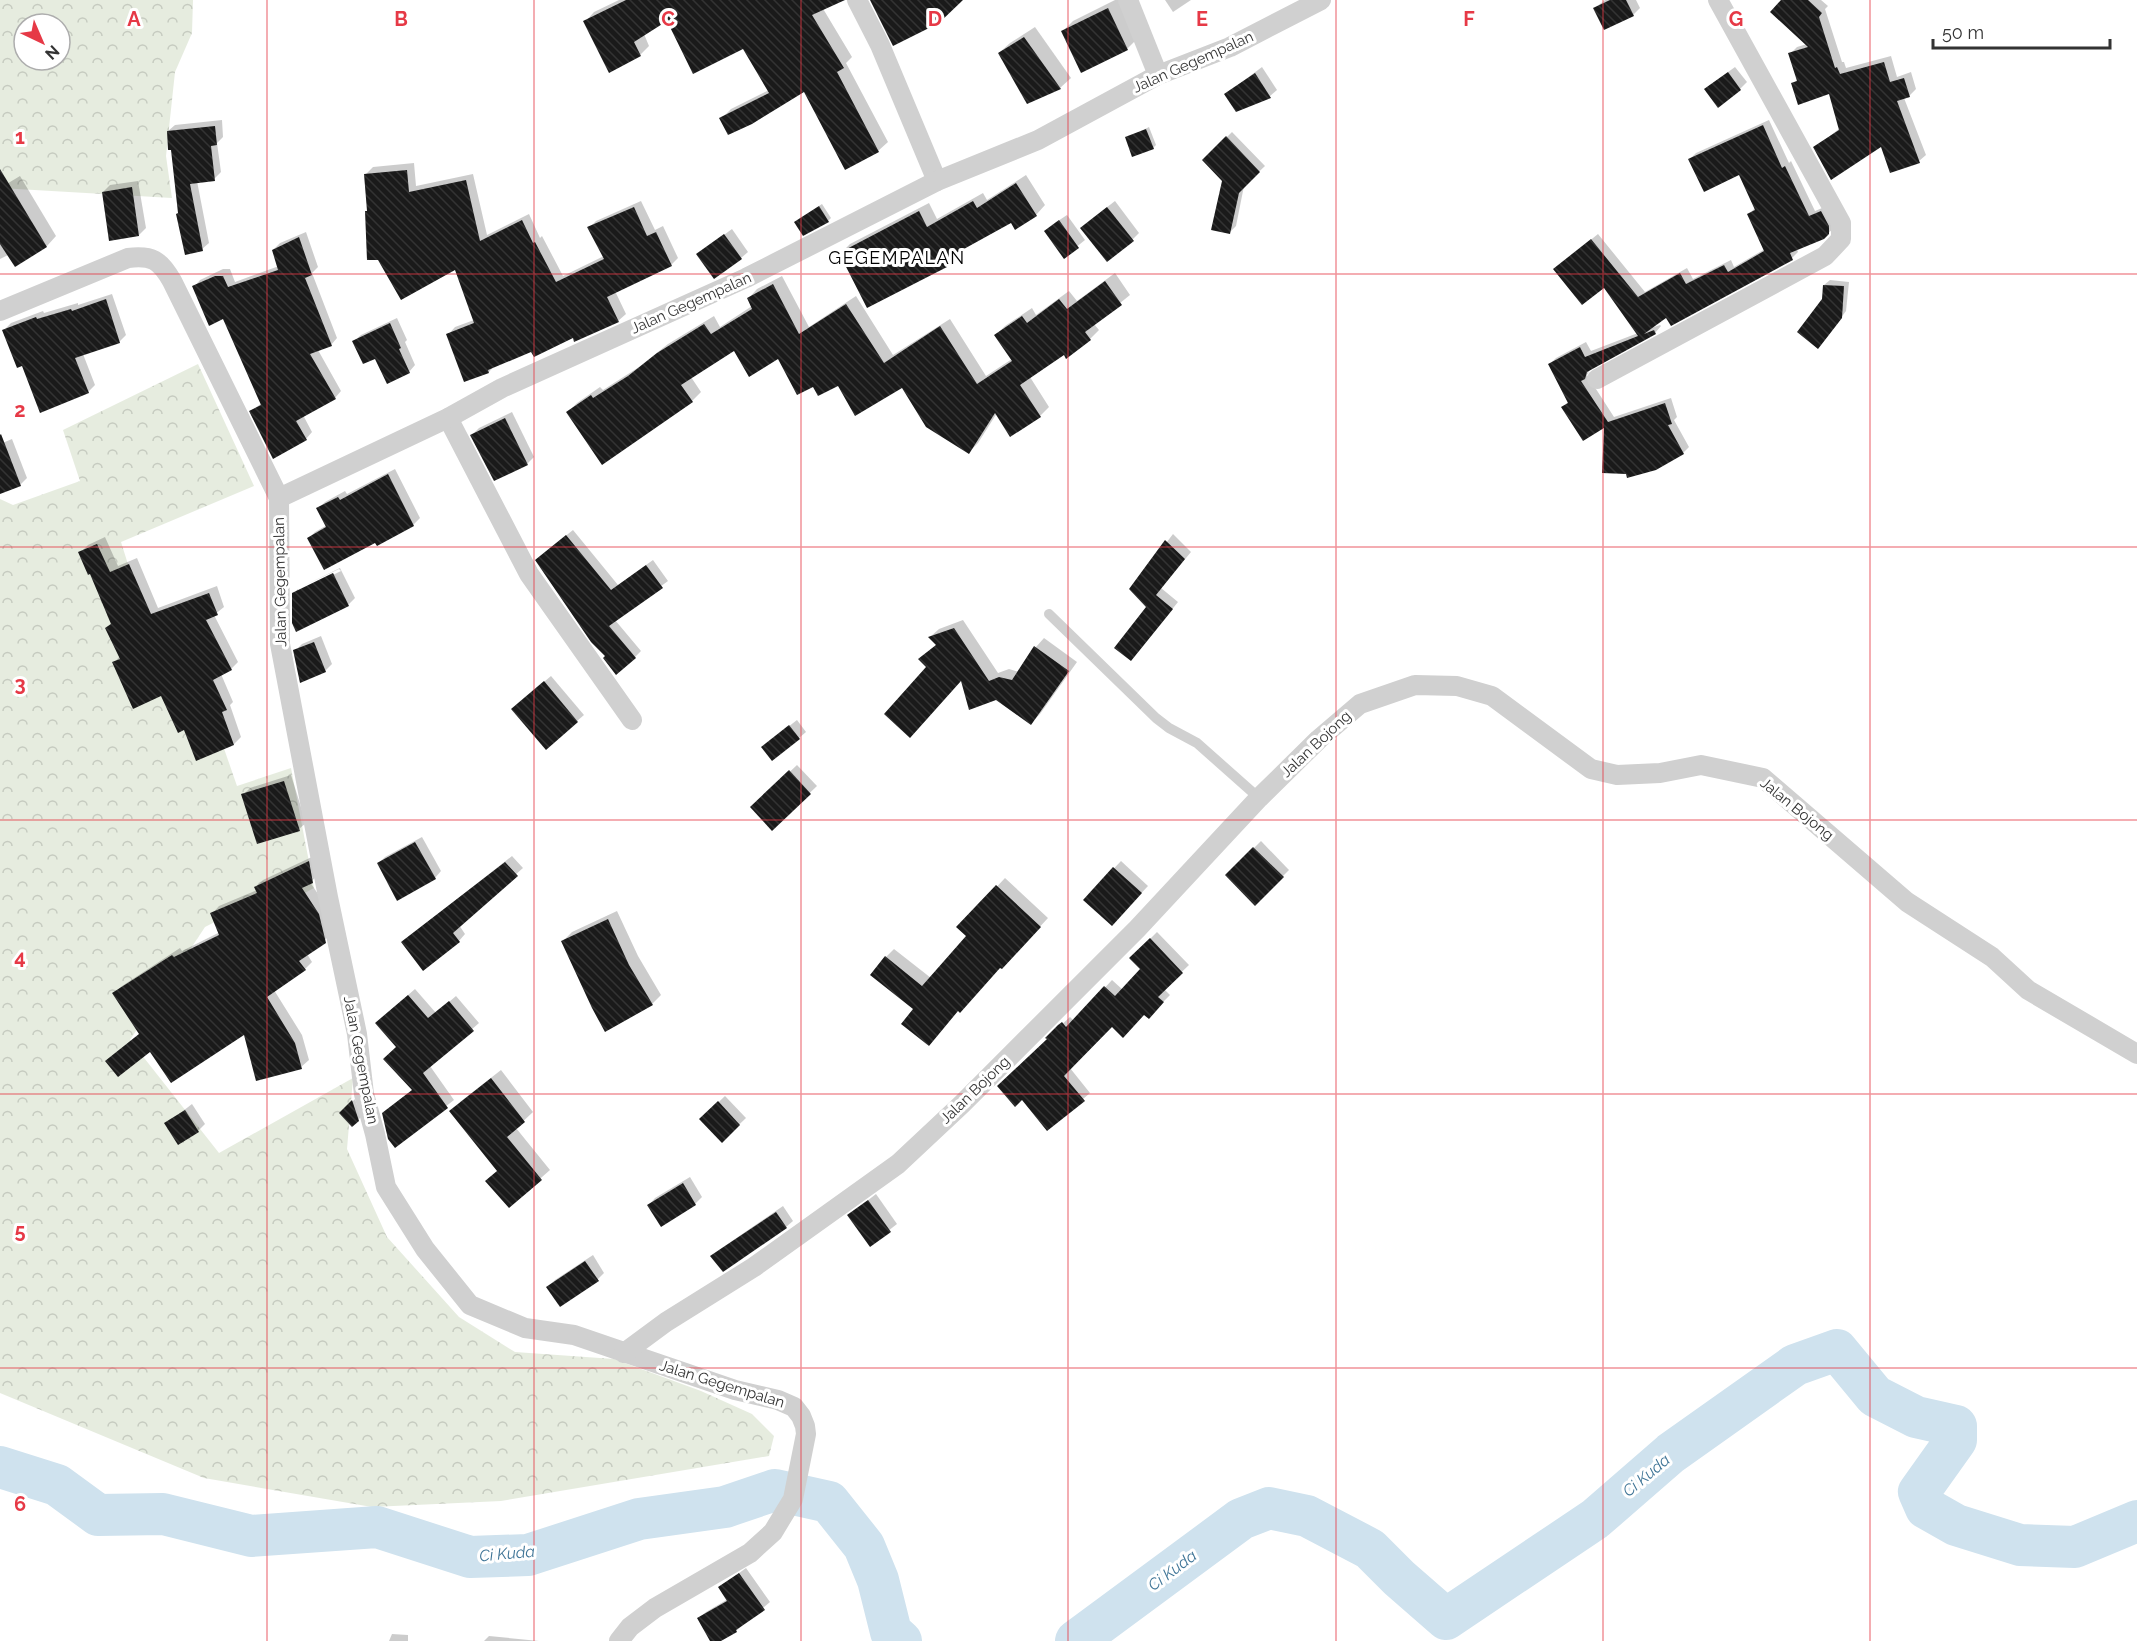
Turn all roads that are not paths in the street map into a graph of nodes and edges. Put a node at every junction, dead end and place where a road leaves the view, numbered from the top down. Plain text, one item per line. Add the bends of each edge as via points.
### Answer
1 (857, 0) edge
2 (1128, 0) edge
3 (1321, 0) edge
4 (1718, 0) edge
5 (1158, 75) junction
6 (937, 181) junction
7 (0, 311) edge
8 (1597, 379) dead end
9 (448, 418) junction
10 (279, 498) junction
11 (1049, 614) dead end
12 (632, 720) dead end
13 (1259, 798) junction
14 (2137, 1054) edge
15 (624, 1353) junction
16 (619, 1641) edge

1 - 6 street
2 - 5 street
3 - 5 street, Jalan Gegempalan via 1230,47
4 - 8 street via 1842,223 1841,239 1825,256
5 - 6 street, Jalan Gegempalan via 1038,140
6 - 9 street, Jalan Gegempalan via 746,278 502,388
7 - 10 street via 128,258 144,256 154,260 164,267 172,281
9 - 10 street, Jalan Gegempalan
9 - 12 street via 529,574
10 - 15 street, Jalan Gegempalan via 280,644 357,1034 364,1094 386,1186 425,1249 470,1305 525,1328 574,1335
11 - 13 lane via 1156,718 1197,743
13 - 14 street, Jalan Bojong via 1360,704 1415,685 1457,686 1492,696 1591,769 1617,775 1660,773 1701,765 1762,778 1907,902 1992,957 2028,990
13 - 15 street, Jalan Bojong via 1129,937 898,1164 754,1267
15 - 16 street, Jalan Gegempalan via 794,1407 806,1434 793,1499 773,1532 750,1553 655,1608

